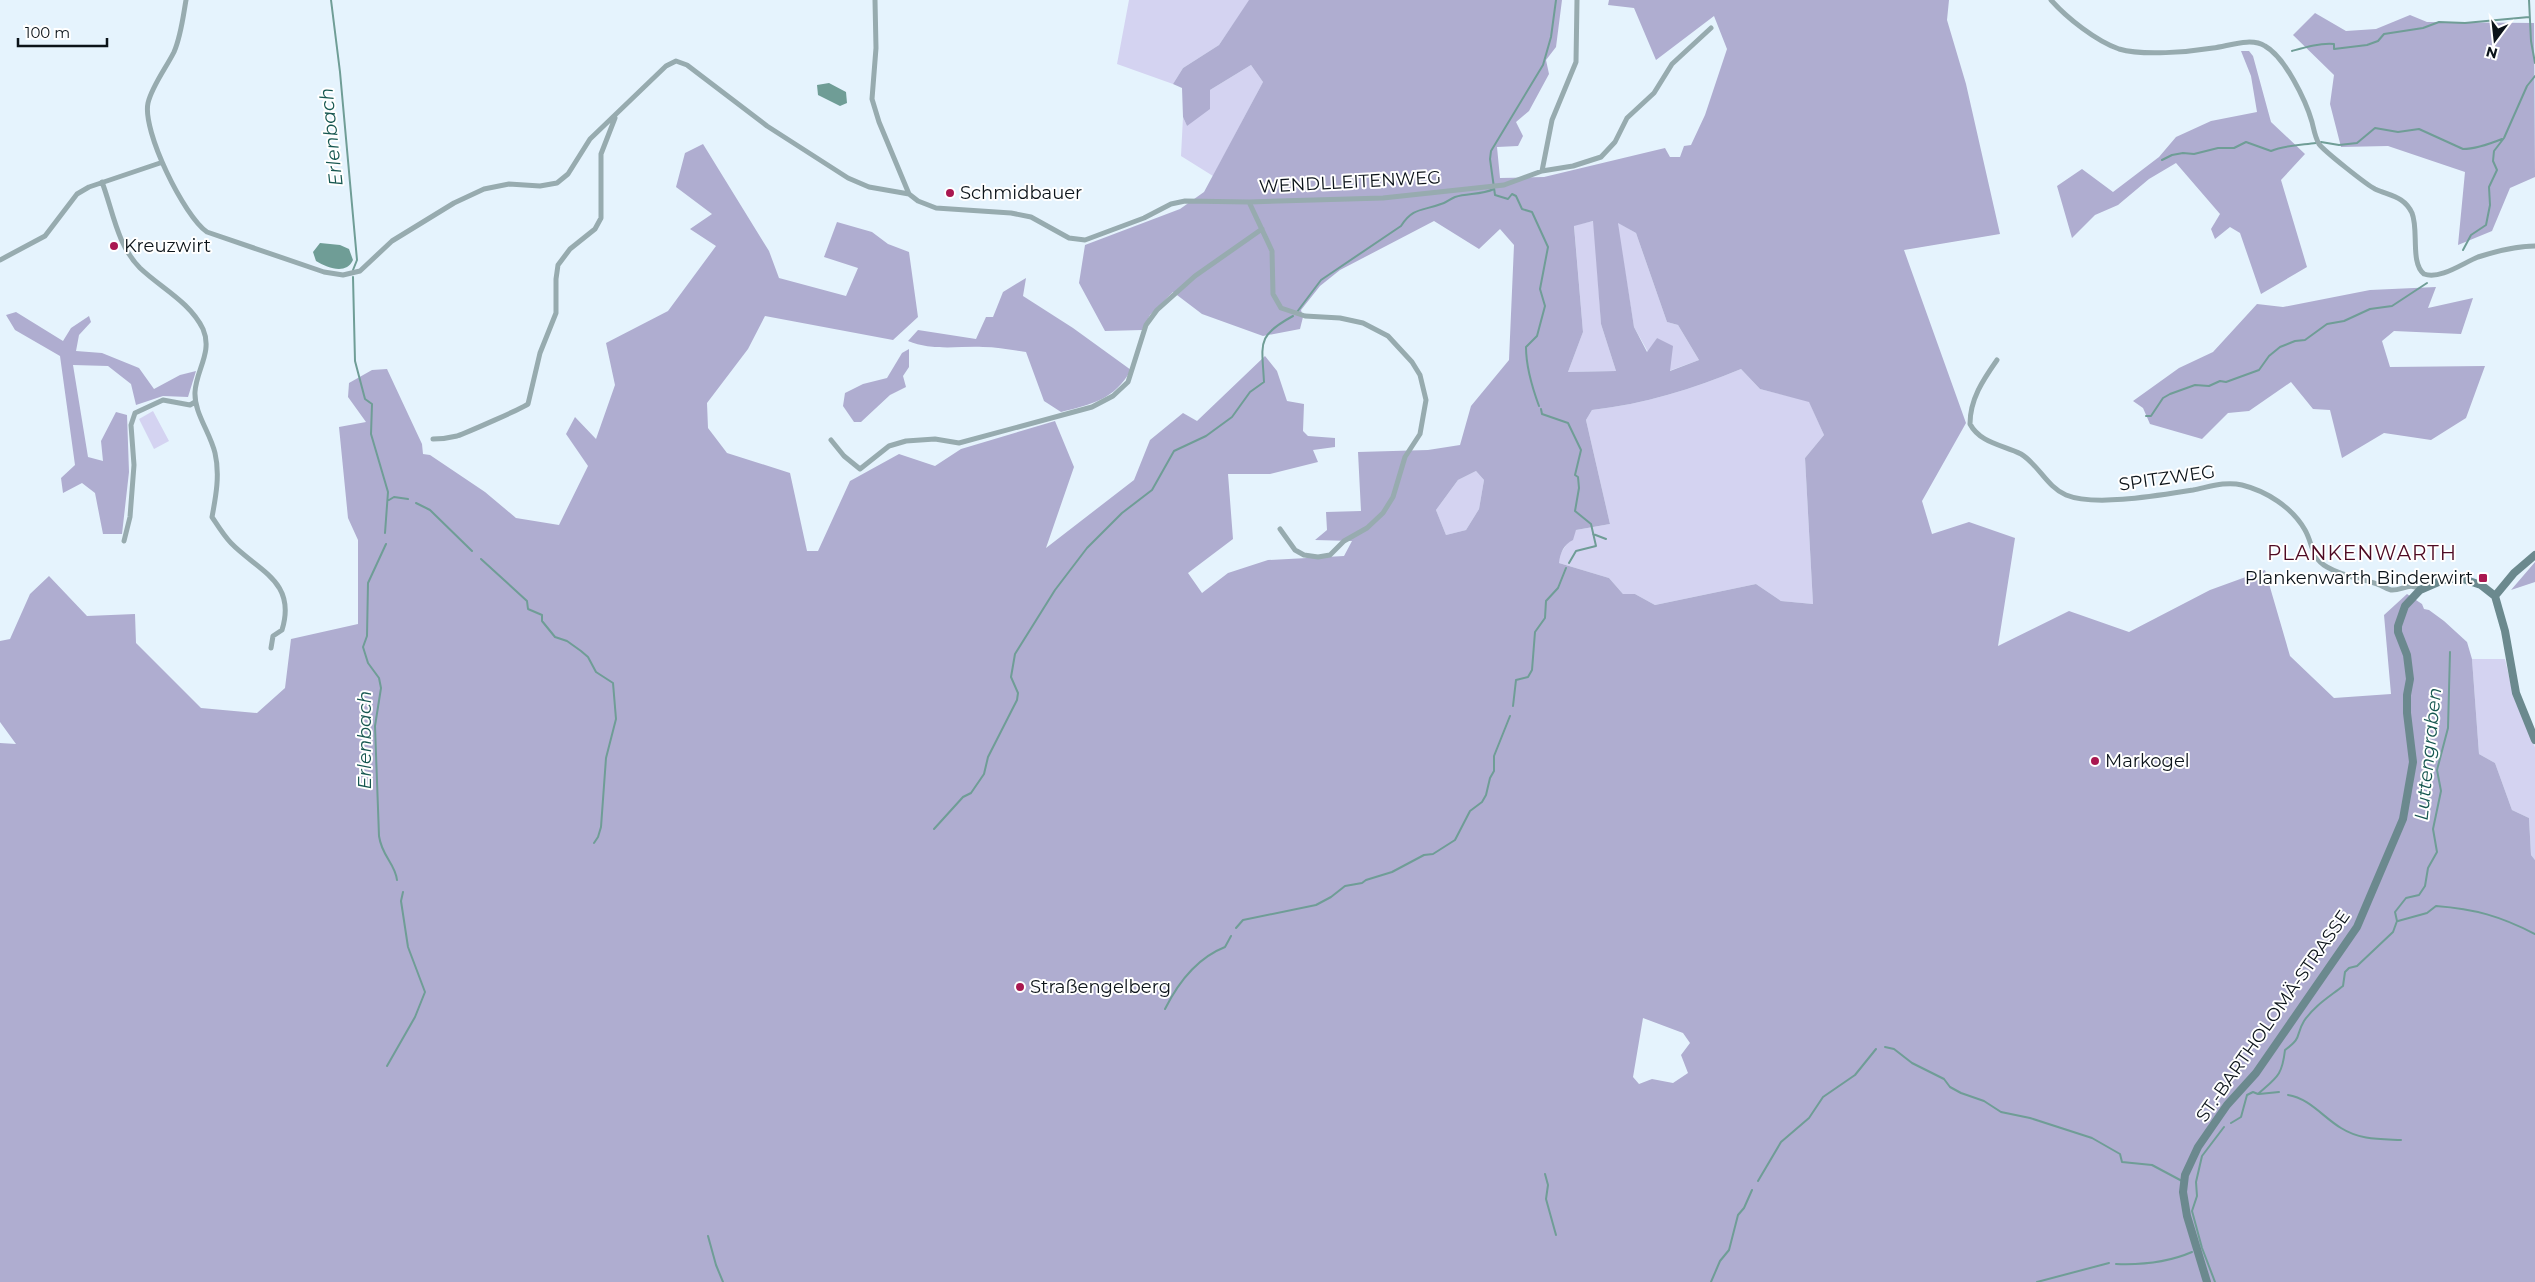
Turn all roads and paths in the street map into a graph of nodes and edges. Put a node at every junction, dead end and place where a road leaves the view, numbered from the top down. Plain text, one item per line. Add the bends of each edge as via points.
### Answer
1 (186, 0) edge
2 (875, 0) edge
3 (1577, 0) edge
4 (2052, 0) edge
5 (1711, 28) dead end
6 (615, 118) junction
7 (160, 163) junction
8 (1542, 171) junction
9 (102, 182) junction
10 (909, 194) junction
11 (1249, 202) junction
12 (1262, 228) junction
13 (2535, 246) edge
14 (0, 260) edge
15 (1997, 360) dead end
16 (196, 402) junction
17 (433, 439) dead end
18 (831, 440) dead end
19 (1280, 529) dead end
20 (124, 541) dead end
21 (2535, 555) edge
22 (2420, 590) junction
23 (2495, 596) junction
24 (271, 648) dead end
25 (2535, 740) edge
26 (2207, 1282) edge

1 - 7 street via 175,50 148,102
2 - 10 street via 872,99
3 - 8 street via 1576,62 1552,120
4 - 13 street via 2063,14 2118,48 2163,52 2244,42 2270,48 2299,89 2319,144 2369,185 2406,202 2413,217 2417,265 2424,274 2437,275 2476,258 2507,249
5 - 8 street, WENDLLEITENWEG via 1672,64 1654,92 1627,118 1608,150 1594,160
6 - 7 street, WENDLLEITENWEG via 590,140 568,174 557,184 503,184 468,195 392,241 360,271 343,275 324,272 207,232 185,206
6 - 10 street, WENDLLEITENWEG via 666,66 681,62 768,126 848,178 869,187
6 - 17 street via 601,154 601,218 596,229 570,249 558,265 556,313 540,353 528,404 458,435
7 - 9 street
8 - 11 street, WENDLLEITENWEG via 1493,186 1383,198
9 - 14 street via 77,194 45,236
9 - 16 street via 129,254 192,312 202,328 206,350 195,390
10 - 11 street, WENDLLEITENWEG via 936,208 1031,217 1067,237 1085,240 1176,203
11 - 12 street
12 - 18 street via 1196,276 1157,310 1146,326 1128,382 1113,396 1092,407 959,443 935,439 906,441 882,451 860,469
12 - 19 street via 1272,251 1273,294 1281,308 1305,316 1340,318 1363,324 1388,336 1420,375 1426,400 1420,434 1405,457 1393,497 1384,513 1330,555 1318,557 1295,550
15 - 22 street, SPITZWEG via 1972,403 1970,424 1981,438 2022,455 2060,492 2092,500 2228,483 2250,487 2290,511 2305,530 2314,555 2327,567 2350,578 2392,590 2411,586
16 - 20 street via 190,406 164,400 135,413 131,425 134,465 130,517
16 - 24 street via 215,453 218,482 212,517 230,542 274,579 282,590 284,623 282,630 273,636
21 - 23 main road
22 - 23 main road, ST.-BARTHOLOMÄ-STRASSE via 2443,580 2460,578 2481,584
22 - 26 main road, ST.-BARTHOLOMÄ-STRASSE via 2405,606 2398,626 2408,655 2407,713 2413,762 2402,819 2364,914 2256,1073 2227,1105 2194,1154 2185,1175 2183,1192 2187,1216
23 - 25 main road via 2516,693

